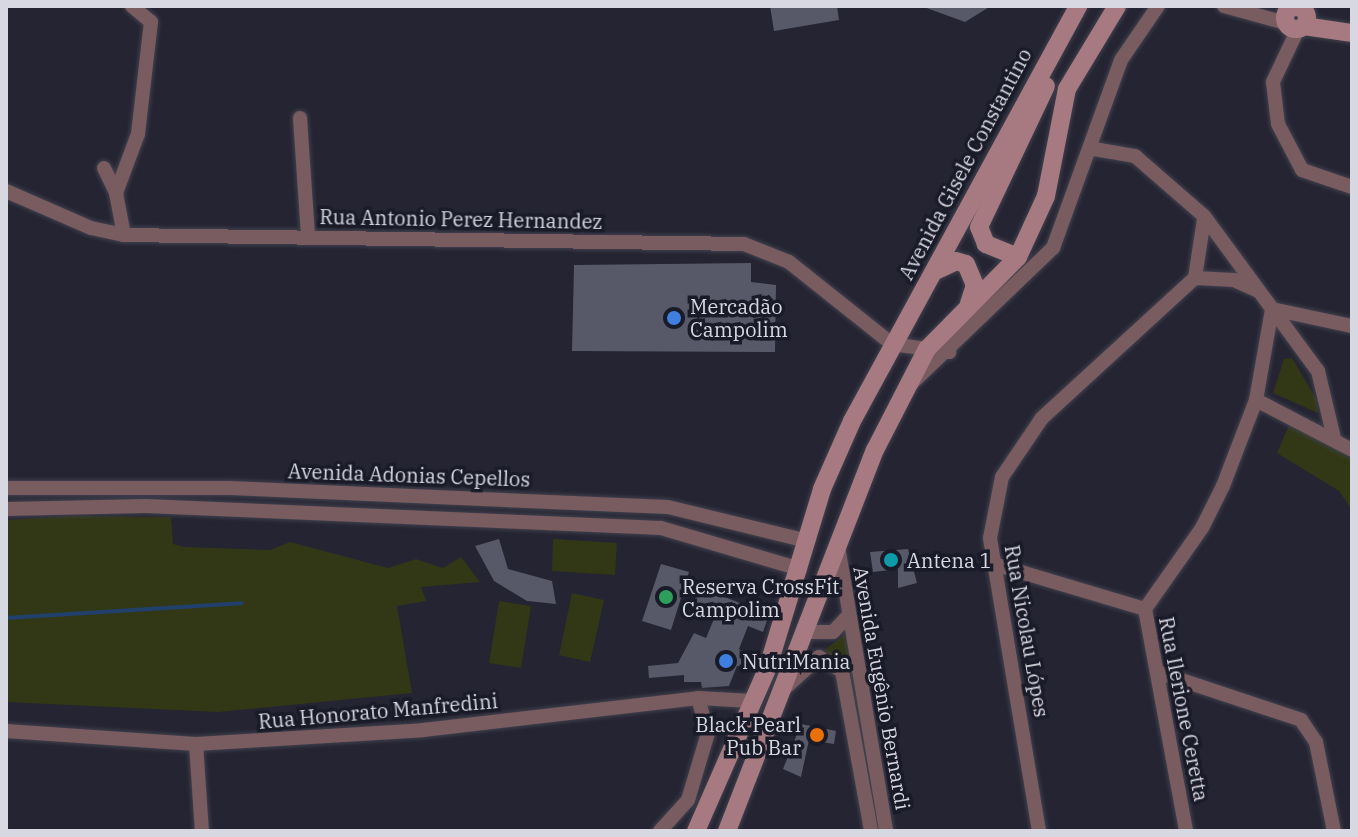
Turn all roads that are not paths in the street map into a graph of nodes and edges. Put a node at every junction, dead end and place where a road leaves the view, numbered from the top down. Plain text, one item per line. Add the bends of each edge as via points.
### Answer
1 (132, 6) edge
2 (1078, 6) edge
3 (1117, 6) edge
4 (1158, 6) edge
5 (1224, 6) edge
6 (1294, 17) edge
7 (1352, 25) edge
8 (1352, 33) edge
9 (1059, 37) junction
10 (300, 118) dead end
11 (1094, 149) junction
12 (104, 168) dead end
13 (1352, 187) edge
14 (6, 191) edge
15 (116, 193) junction
16 (1204, 216) junction
17 (124, 235) junction
18 (308, 236) junction
19 (1018, 257) junction
20 (1044, 261) junction
21 (934, 271) junction
22 (1195, 278) junction
23 (1256, 290) junction
24 (968, 307) junction
25 (1272, 309) junction
26 (1352, 326) edge
27 (892, 344) junction
28 (927, 349) junction
29 (949, 352) junction
30 (904, 389) junction
31 (1256, 400) junction
32 (1334, 438) junction
33 (1352, 450) edge
34 (6, 488) edge
35 (6, 509) edge
36 (698, 512) junction
37 (771, 531) junction
38 (690, 536) junction
39 (807, 541) junction
40 (839, 552) junction
41 (763, 556) junction
42 (994, 564) junction
43 (800, 569) junction
44 (1145, 609) junction
45 (849, 615) junction
46 (805, 632) junction
47 (1157, 672) junction
48 (785, 689) junction
49 (698, 698) junction
50 (752, 701) junction
51 (6, 731) edge
52 (196, 744) junction
53 (202, 831) edge
54 (660, 831) edge
55 (696, 831) edge
56 (727, 831) edge
57 (871, 831) edge
58 (886, 831) edge
59 (1039, 831) edge
60 (1186, 831) edge
61 (1334, 831) edge

1 - 15 street via 151,22 138,134
2 - 9 main road, Avenida Gisele Constantino
3 - 19 main road via 1067,89 1046,196
4 - 11 street via 1121,60
5 - 6 street
6 - 7 main road
6 - 8 main road
6 - 13 street via 1273,82 1273,111 1302,170
9 - 19 main road via 1047,84 980,218 986,244
9 - 21 main road, Avenida Gisele Constantino
10 - 18 street
11 - 16 street via 1135,156
11 - 20 street via 1065,226
12 - 15 street
14 - 17 street, Rua Antonio Perez Hernandez
15 - 17 street
16 - 22 street via 1204,253
16 - 23 street
17 - 18 street, Rua Antonio Perez Hernandez
18 - 27 street, Rua Antonio Perez Hernandez via 744,244 789,262
19 - 20 street
19 - 24 main road
20 - 29 street
21 - 24 main road via 956,261 966,264 975,285
21 - 27 main road, Avenida Gisele Constantino
22 - 23 street via 1234,280
22 - 42 street, Rua Nicolau Lópes via 1042,418 1015,451 994,510
23 - 25 street
24 - 28 main road
25 - 26 street
25 - 31 street
25 - 32 street via 1318,371
27 - 28 street
27 - 39 main road, Avenida Gisele Constantino via 822,489
28 - 29 street
28 - 30 main road
29 - 30 street
30 - 40 main road
31 - 32 street
31 - 44 street via 1202,528
32 - 33 street
34 - 36 street, Avenida Adonias Cepellos via 230,488
35 - 38 street, Avenida Adonias Cepellos via 177,507 661,528
36 - 37 street, Avenida Adonias Cepellos
36 - 38 street
37 - 39 street, Avenida Adonias Cepellos
37 - 41 street
38 - 41 street, Avenida Adonias Cepellos
39 - 43 main road, Avenida Gisele Constantino
40 - 45 street, Avenida Eugênio Bernardi
40 - 46 main road
41 - 43 street, Avenida Adonias Cepellos
42 - 44 street, Rua Ilerione Ceretta
42 - 59 street, Rua Nicolau Lópes
43 - 46 main road via 805,582 799,626
43 - 50 main road, Avenida Gisele Constantino
44 - 47 street, Rua Ilerione Ceretta
45 - 46 street via 833,632
45 - 58 street, Avenida Eugênio Bernardi
46 - 48 main road
47 - 60 street, Rua Ilerione Ceretta
47 - 61 street via 1301,720 1316,742
48 - 56 main road
48 - 57 street, Avenida Eugênio Bernardi via 819,657 842,671
49 - 50 street, Rua Honorato Manfredini
49 - 52 street, Rua Honorato Manfredini via 423,730
49 - 54 street via 708,733 688,800
50 - 55 main road, Avenida Gisele Constantino
51 - 52 street, Rua Honorato Manfredini
52 - 53 street

